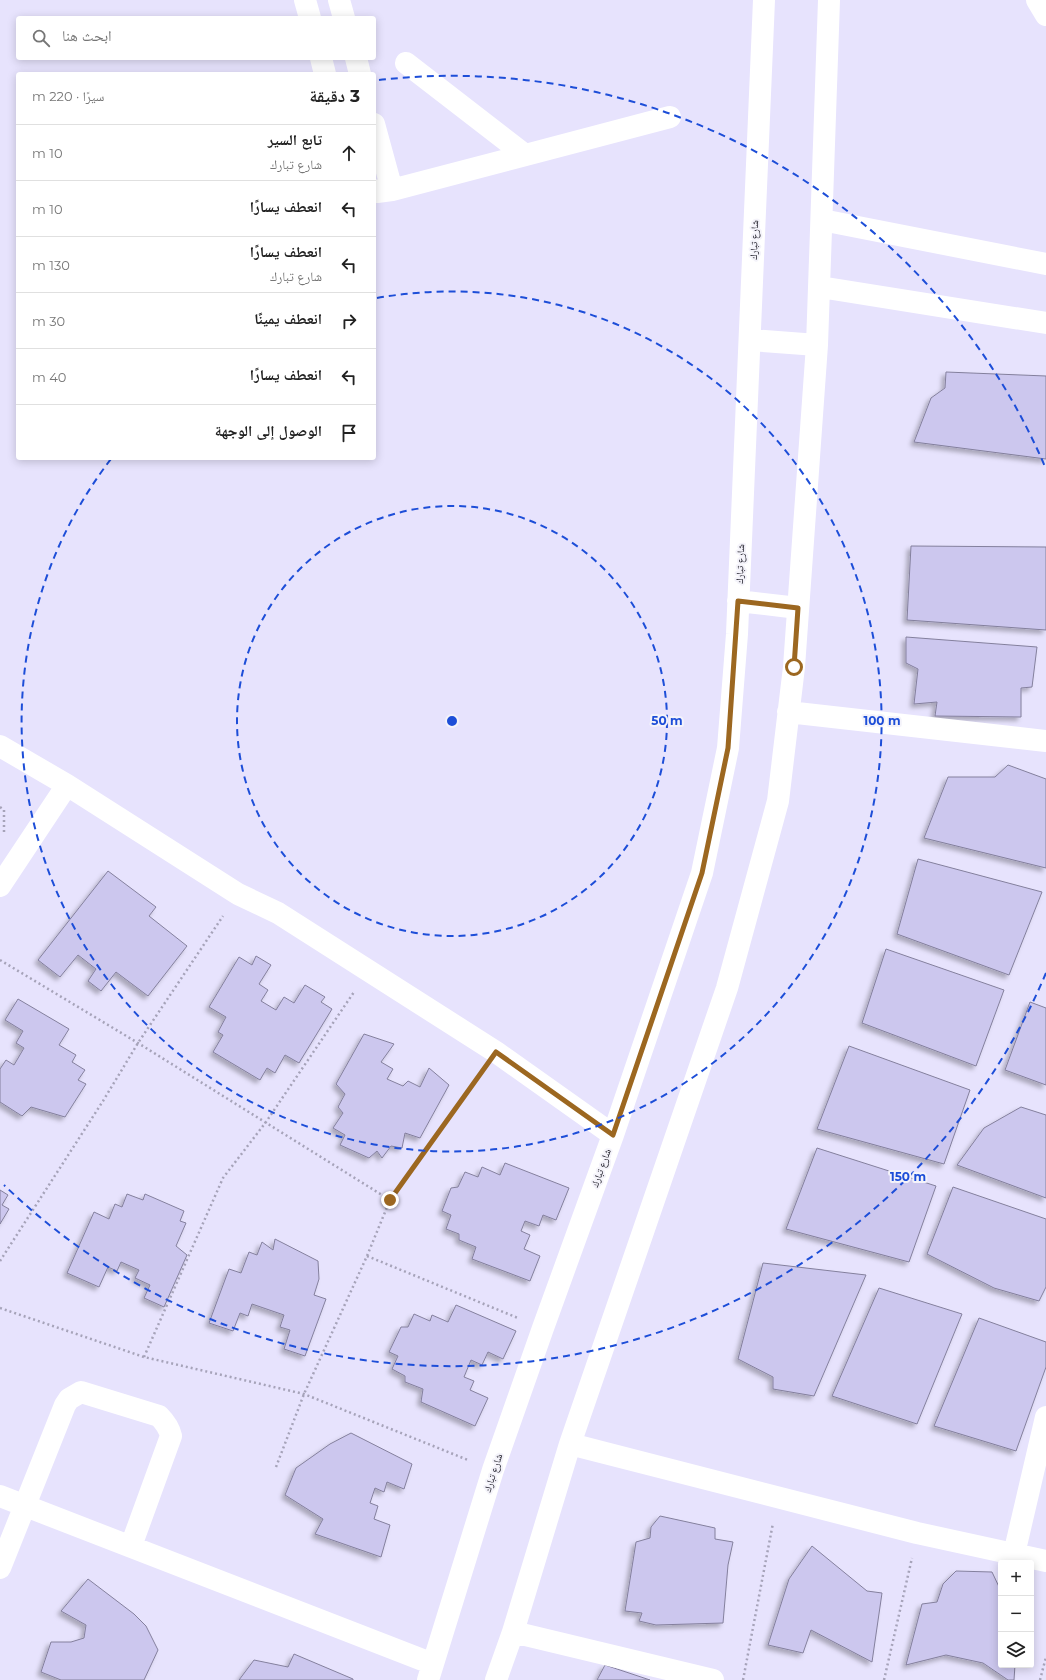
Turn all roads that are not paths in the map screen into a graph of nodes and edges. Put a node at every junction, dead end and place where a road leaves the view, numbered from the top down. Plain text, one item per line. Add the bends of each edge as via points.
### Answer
1 (305, 0) edge
2 (340, 0) edge
3 (764, 0) edge
4 (829, 0) edge
5 (1037, 0) edge
6 (1046, 15) edge
7 (309, 16) edge
8 (344, 16) edge
9 (322, 60) edge
10 (356, 60) edge
11 (406, 63) dead end
12 (324, 72) edge
13 (360, 72) edge
14 (670, 117) dead end
15 (376, 139) edge
16 (525, 155) junction
17 (383, 190) edge
18 (822, 220) junction
19 (1046, 264) edge
20 (820, 287) junction
21 (1046, 323) edge
22 (750, 340) junction
23 (817, 345) junction
24 (738, 601) junction
25 (798, 608) junction
26 (788, 712) junction
27 (1046, 741) edge
28 (0, 746) edge
29 (67, 785) junction
30 (0, 886) edge
31 (613, 1135) junction
32 (1046, 1417) edge
33 (570, 1444) junction
34 (0, 1496) edge
35 (26, 1506) junction
36 (131, 1546) junction
37 (1014, 1554) junction
38 (1046, 1561) edge
39 (0, 1568) edge
40 (513, 1632) junction
41 (431, 1672) edge
42 (496, 1680) edge
43 (713, 1680) edge

1 - 7 street
2 - 8 street
3 - 22 street, شارع تبارك
4 - 18 street
5 - 6 street
9 - 12 street
10 - 13 street
11 - 16 street
14 - 16 street
15 - 17 street
16 - 17 street
18 - 19 street
18 - 20 street
20 - 21 street
20 - 23 street
22 - 23 street
22 - 24 street, شارع تبارك
23 - 25 street
24 - 25 street
24 - 31 street, شارع تبارك via 728,748 702,873
25 - 26 street
26 - 27 street
26 - 33 street via 778,801 727,988
28 - 29 street
29 - 30 street
29 - 31 street via 238,894 278,913 496,1052
31 - 41 street, شارع تبارك via 493,1470
32 - 37 street
33 - 37 street via 917,1534
33 - 40 street
34 - 35 street
35 - 36 street
35 - 36 street via 69,1399 81,1392 158,1416 169,1428 171,1436
35 - 39 street
36 - 41 street
37 - 38 street
40 - 42 street
40 - 43 street

